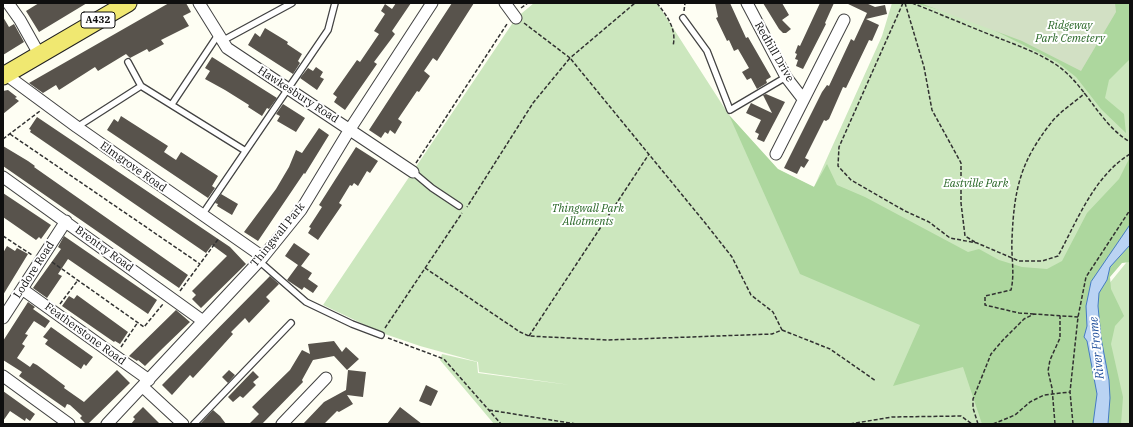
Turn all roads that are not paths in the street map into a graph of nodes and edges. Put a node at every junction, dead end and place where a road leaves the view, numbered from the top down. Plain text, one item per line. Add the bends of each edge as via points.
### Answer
1 (8, 3) edge
2 (128, 3) edge
3 (199, 3) edge
4 (292, 3) edge
5 (335, 3) edge
6 (432, 3) edge
7 (505, 3) edge
8 (747, 3) edge
9 (514, 16) road end
10 (683, 18) dead end
11 (844, 20) dead end
12 (220, 38) junction
13 (39, 54) junction
14 (128, 62) dead end
15 (4, 75) edge
16 (786, 77) junction
17 (140, 86) junction
18 (287, 88) junction
19 (803, 99) junction
20 (172, 104) junction
21 (77, 127) junction
22 (350, 129) junction
23 (244, 150) junction
24 (776, 154) dead end
25 (412, 171) joint
26 (3, 178) edge
27 (459, 206) dead end
28 (202, 215) junction
29 (66, 221) junction
30 (261, 259) junction
31 (22, 289) junction
32 (3, 318) edge
33 (203, 321) junction
34 (291, 323) dead end
35 (381, 335) road end
36 (3, 376) edge
37 (326, 378) dead end
38 (146, 384) junction
39 (69, 424) edge
40 (107, 424) edge
41 (183, 424) edge
42 (194, 424) edge
43 (282, 424) edge

1 - 13 street
2 - 13 main road, A432
3 - 12 street, Hawkesbury Road
4 - 12 lane
5 - 18 lane via 328,30
6 - 22 street, Thingwall Park
7 - 9 street
8 - 16 street, Redhill Drive
10 - 16 lane via 707,51 730,110
11 - 19 street, Redhill Drive
12 - 18 street, Hawkesbury Road via 227,48
12 - 20 lane
13 - 15 main road, A432
14 - 17 lane
15 - 21 street, Elmgrove Road
16 - 19 street, Redhill Drive
17 - 20 lane
17 - 21 lane
18 - 22 street, Hawkesbury Road
18 - 23 lane
19 - 24 street, Redhill Drive
20 - 23 lane
21 - 28 street, Elmgrove Road
22 - 25 street, Hawkesbury Road
22 - 30 street, Thingwall Park via 301,210
23 - 28 lane
25 - 27 lane
26 - 29 street, Brentry Road
28 - 30 street, Elmgrove Road
29 - 31 street, Lodore Road
29 - 33 street, Brentry Road
30 - 33 street, Thingwall Park
30 - 35 lane via 306,302
31 - 32 street, Lodore Road
31 - 38 street, Featherstone Road via 115,356
33 - 38 street, Thingwall Park
34 - 42 lane
36 - 39 street
37 - 43 street
38 - 40 street, Thingwall Park
38 - 41 street, Featherstone Road

